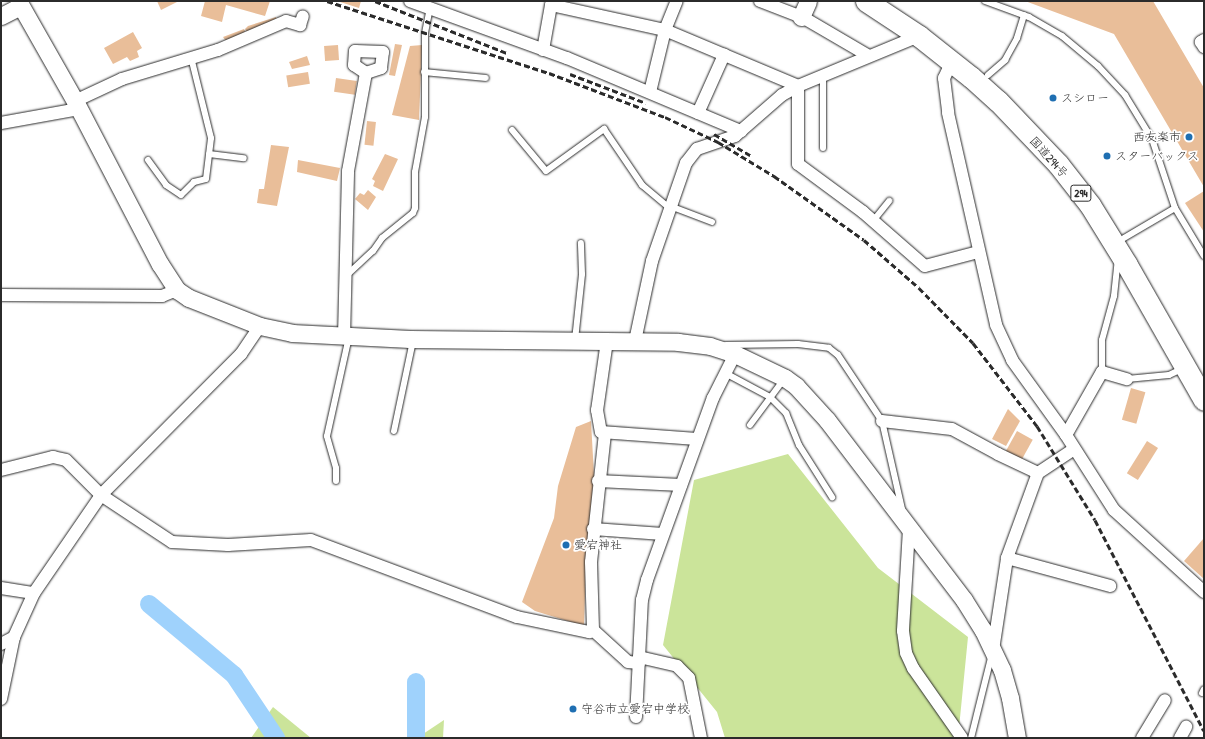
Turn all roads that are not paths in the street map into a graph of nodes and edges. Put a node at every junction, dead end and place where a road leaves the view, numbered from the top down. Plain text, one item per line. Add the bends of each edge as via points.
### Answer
1 (410, 1) edge
2 (677, 1) edge
3 (760, 1) edge
4 (808, 1) edge
5 (866, 1) edge
6 (892, 1) edge
7 (985, 1) edge
8 (551, 3) edge
9 (19, 4) edge
10 (430, 4) edge
11 (1024, 15) junction
12 (1, 16) edge
13 (303, 16) dead end
14 (801, 17) junction
15 (665, 30) junction
16 (918, 36) junction
17 (1204, 40) edge
18 (1204, 47) edge
19 (543, 50) junction
20 (724, 55) junction
21 (869, 56) junction
22 (191, 57) junction
23 (952, 61) junction
24 (424, 72) junction
25 (366, 73) dead end
26 (988, 75) junction
27 (823, 76) junction
28 (486, 78) dead end
29 (798, 86) junction
30 (650, 92) junction
31 (77, 105) junction
32 (698, 113) junction
33 (1, 123) edge
34 (512, 130) dead end
35 (741, 131) junction
36 (823, 148) dead end
37 (209, 154) junction
38 (244, 158) dead end
39 (148, 160) dead end
40 (889, 201) dead end
41 (670, 207) junction
42 (1175, 208) junction
43 (873, 221) junction
44 (712, 222) dead end
45 (581, 243) dead end
46 (1122, 246) junction
47 (978, 252) junction
48 (1204, 256) edge
49 (348, 274) junction
50 (177, 290) junction
51 (1, 295) edge
52 (260, 326) junction
53 (347, 337) junction
54 (413, 339) junction
55 (575, 340) junction
56 (607, 340) junction
57 (635, 341) junction
58 (710, 346) junction
59 (735, 354) junction
60 (1195, 369) edge
61 (1102, 372) junction
62 (727, 374) junction
63 (785, 378) junction
64 (1127, 379) joint
65 (770, 397) junction
66 (1204, 400) edge
67 (882, 421) junction
68 (750, 425) dead end
69 (394, 431) dead end
70 (605, 432) junction
71 (1066, 435) junction
72 (697, 439) junction
73 (1074, 449) junction
74 (1, 470) edge
75 (1038, 472) junction
76 (336, 481) dead end
77 (598, 481) junction
78 (681, 485) junction
79 (101, 495) junction
80 (832, 498) dead end
81 (907, 527) junction
82 (593, 529) junction
83 (663, 534) junction
84 (1007, 558) junction
85 (1110, 586) dead end
86 (1, 588) edge
87 (1204, 592) edge
88 (34, 593) junction
89 (594, 630) junction
90 (14, 637) junction
91 (1, 644) edge
92 (993, 650) junction
93 (639, 660) junction
94 (1, 699) edge
95 (1165, 700) dead end
96 (636, 716) dead end
97 (701, 738) edge
98 (962, 738) edge
99 (971, 738) edge
100 (1017, 738) edge
101 (1142, 738) edge

1 - 10 street
2 - 15 street
3 - 14 street
4 - 14 street
5 - 16 highway, 国道294号 / 294
6 - 26 highway, 国道294号 / 294
7 - 11 lane
8 - 15 street
8 - 19 street
9 - 12 street
9 - 31 street
10 - 19 street
10 - 24 lane via 425,33
11 - 26 lane via 1017,38 1005,60
11 - 42 lane via 1062,36 1098,66 1125,95 1152,139
13 - 22 street via 300,25 286,21 249,39
14 - 21 street
15 - 20 street
15 - 30 street
16 - 21 street
16 - 23 highway, 国道294号 / 294
17 - 18 street via 1201,42
19 - 30 street
20 - 29 street
20 - 32 street
21 - 27 street
22 - 31 street via 122,79
22 - 37 lane via 211,138
23 - 46 highway, 国道294号 / 294 via 998,102 1058,164
23 - 47 street via 944,78 948,113
24 - 28 lane
24 - 49 lane via 425,117 415,172 413,213 382,238 373,251
25 - 49 street via 348,171
26 - 46 highway, 国道294号 / 294 via 1068,156 1099,197
27 - 29 street
27 - 36 lane
29 - 35 street via 782,95
29 - 43 street via 798,164
30 - 32 street
31 - 33 street
31 - 50 street via 160,264
32 - 35 street
34 - 41 lane via 546,171 604,129 642,185
35 - 41 street via 727,140 697,149 686,163
37 - 38 lane
37 - 39 lane via 206,179 194,182 181,195 166,185
40 - 43 lane
41 - 44 lane
41 - 57 street via 652,261
42 - 46 lane
42 - 48 lane
43 - 47 street via 926,266
45 - 55 lane via 582,274
46 - 60 highway, 国道294号 / 294
46 - 61 lane via 1115,266 1114,296 1102,340
47 - 71 street via 996,325 1012,360
49 - 53 street
50 - 51 street via 162,296
50 - 52 street via 189,298
52 - 53 street via 292,333
52 - 79 street via 241,354
53 - 54 street
53 - 76 lane via 327,436 336,468
54 - 55 street
54 - 69 lane
55 - 56 street
56 - 57 street
56 - 70 street via 597,410 601,432
57 - 58 street
58 - 59 street
58 - 67 lane via 798,344 829,348 838,354
59 - 62 street
59 - 63 street
60 - 64 lane via 1169,375
60 - 66 highway, 国道294号 / 294
61 - 64 street
61 - 71 street
62 - 65 lane
62 - 72 street via 713,398
63 - 65 lane
63 - 81 street via 796,386 826,420
65 - 68 lane
65 - 80 lane via 786,413 799,445
67 - 75 street via 952,429
67 - 81 lane
70 - 72 street
70 - 77 street
71 - 73 street
72 - 78 street
73 - 75 street
73 - 87 street via 1114,510
74 - 79 street via 53,457 66,460
75 - 84 street
77 - 78 street
77 - 82 street
78 - 83 street
79 - 88 street
79 - 89 street via 172,542 228,545 311,540 517,617 589,632
81 - 92 street via 964,600
81 - 98 street via 903,631 906,653 913,668
82 - 83 street
82 - 89 street via 590,562
83 - 93 street via 642,600
84 - 85 street
84 - 92 street
86 - 88 street
88 - 90 street
89 - 93 street via 628,662
90 - 91 street
90 - 94 street
92 - 99 lane via 986,669
92 - 100 street via 1010,698
93 - 96 street
93 - 97 street via 677,666 689,678
95 - 101 street

